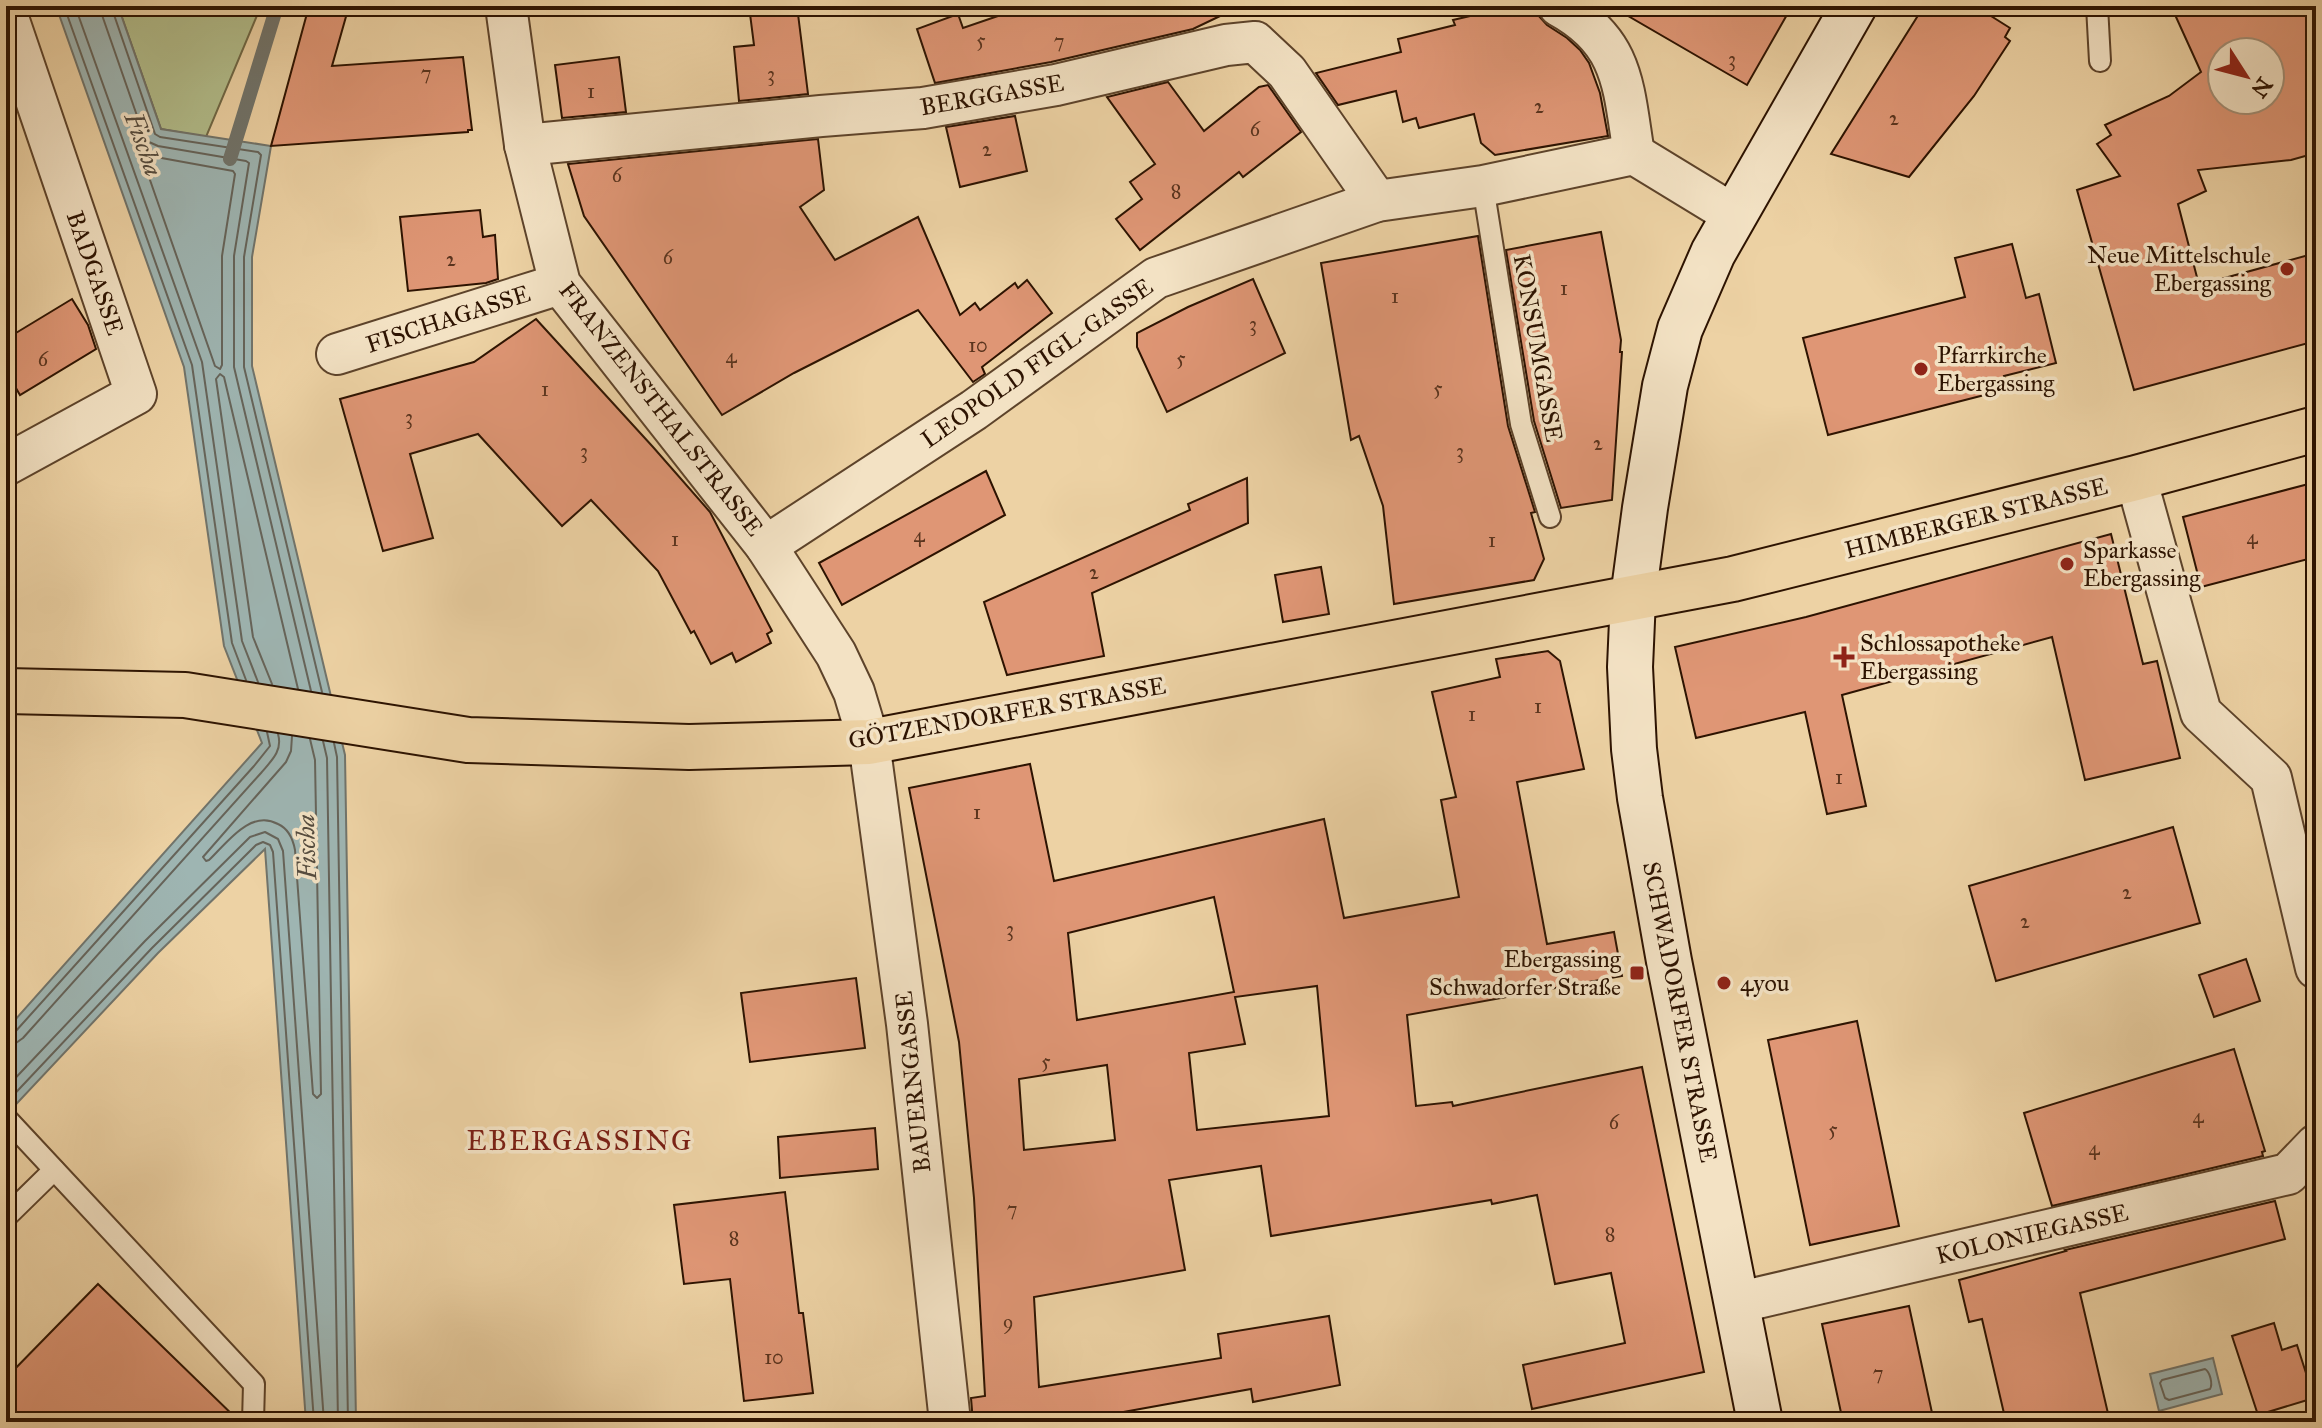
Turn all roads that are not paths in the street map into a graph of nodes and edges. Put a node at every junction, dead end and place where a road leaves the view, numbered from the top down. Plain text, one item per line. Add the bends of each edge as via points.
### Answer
1 (506, 6) edge
2 (1854, 6) edge
3 (2097, 6) edge
4 (1569, 8) edge
5 (6, 12) edge
6 (2100, 61) dead end
7 (525, 145) junction
8 (1634, 154) junction
9 (1483, 186) junction
10 (1377, 201) junction
11 (1734, 215) junction
12 (560, 284) junction
13 (337, 354) dead end
14 (2316, 429) edge
15 (6, 465) edge
16 (2136, 478) junction
17 (1550, 517) dead end
18 (766, 546) junction
19 (1633, 598) junction
20 (6, 691) edge
21 (869, 742) junction
22 (2316, 968) edge
23 (6, 1118) edge
24 (2316, 1145) edge
25 (54, 1170) junction
26 (6, 1217) edge
27 (1736, 1303) junction
28 (253, 1422) edge
29 (950, 1422) edge
30 (1760, 1422) edge

1 - 7 street, FRANZENSTHALSTRASSE
2 - 11 main road, SCHWADORFER STRASSE
3 - 6 lane
4 - 8 street via 1612,54
5 - 15 street, BADGASSE via 136,394
7 - 10 street, BERGGASSE via 923,108 1255,42 1287,72
7 - 12 street, FRANZENSTHALSTRASSE
8 - 9 street, LEOPOLD FIGL-GASSE
8 - 11 street
9 - 10 street, LEOPOLD FIGL-GASSE
9 - 17 lane, KONSUMGASSE via 1521,424
10 - 18 street, LEOPOLD FIGL-GASSE via 1156,278 974,410
11 - 19 main road, SCHWADORFER STRASSE via 1700,280 1672,356
12 - 13 street, FISCHAGASSE
12 - 18 street, FRANZENSTHALSTRASSE
14 - 16 main road, HIMBERGER STRASSE
16 - 19 main road, HIMBERGER STRASSE via 1733,579
16 - 22 street via 2201,713 2271,778
18 - 21 street, FRANZENSTHALSTRASSE via 836,654
19 - 21 main road, GÖTZENDORFER STRASSE
19 - 27 main road, SCHWADORFER STRASSE via 1630,667 1640,798
20 - 21 main road, GÖTZENDORFER STRASSE via 185,695 468,740 689,747
21 - 29 street, BAUERNGASSE via 907,1024
23 - 25 lane
24 - 27 street, KOLONIEGASSE via 2288,1174
25 - 26 lane
25 - 28 lane via 254,1384
27 - 30 main road, SCHWADORFER STRASSE

